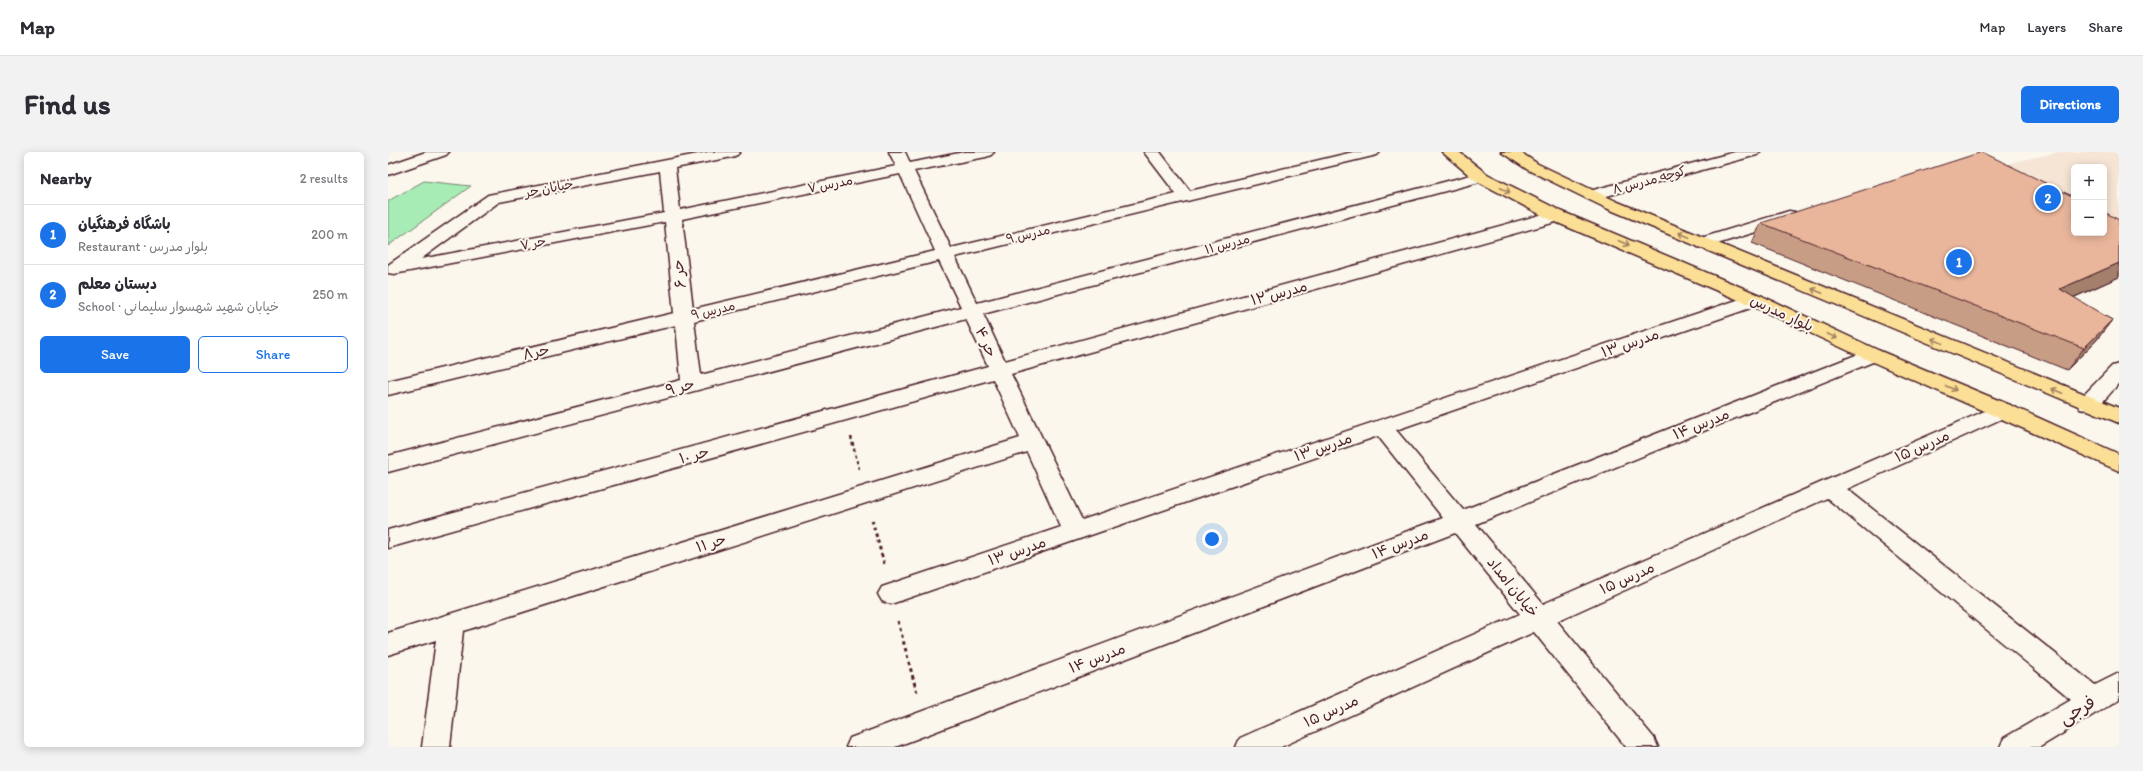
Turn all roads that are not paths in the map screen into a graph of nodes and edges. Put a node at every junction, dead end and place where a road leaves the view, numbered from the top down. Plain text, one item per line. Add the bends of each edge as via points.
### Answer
1 (442, 152) edge
2 (732, 152) edge
3 (986, 152) edge
4 (1152, 152) edge
5 (1372, 152) edge
6 (1450, 152) edge
7 (1509, 152) edge
8 (1752, 152) edge
9 (714, 154) edge
10 (901, 161) edge
11 (667, 165) junction
12 (388, 170) edge
13 (1481, 177) junction
14 (1592, 195) junction
15 (1186, 196) junction
16 (1802, 212) edge
17 (673, 216) junction
18 (1557, 216) junction
19 (1704, 243) junction
20 (945, 254) junction
21 (391, 272) edge
22 (1755, 300) junction
23 (972, 311) junction
24 (684, 317) junction
25 (1873, 355) junction
26 (1000, 370) junction
27 (2119, 371) edge
28 (692, 384) junction
29 (388, 388) edge
30 (2087, 404) junction
31 (2003, 410) junction
32 (2119, 416) edge
33 (1382, 427) junction
34 (1033, 442) junction
35 (2119, 463) edge
36 (388, 464) edge
37 (1830, 488) junction
38 (1460, 521) junction
39 (1075, 531) junction
40 (388, 539) edge
41 (891, 594) dead end
42 (1538, 618) junction
43 (451, 624) junction
44 (388, 644) edge
45 (2119, 685) edge
46 (2093, 700) junction
47 (436, 747) edge
48 (860, 747) edge
49 (1250, 747) edge
50 (1644, 747) edge
51 (2014, 747) edge

1 - 12 street
2 - 9 street, خیابان حر
3 - 10 street, مدرس ۷
4 - 15 street
5 - 15 street, مدرس ۹
6 - 13 main road, بلوار مدرس
7 - 14 main road via 1533,167
8 - 14 street, کوچه مدرس ۸
9 - 11 street, خیابان حر
10 - 17 street, مدرس ۷
10 - 20 street, حر ۴
11 - 17 street, حر ۶
11 - 21 street, خیابان حر via 494,198
13 -> 18 main road, بلوار مدرس
13 - 23 street, مدرس ۱۱
19 -> 14 main road
15 - 20 street, مدرس ۹
16 - 19 street
17 - 21 street, حر ۷
17 - 24 street, حر ۶
18 -> 22 main road, بلوار مدرس
18 - 26 street, مدرس ۱۲
30 -> 19 main road
20 - 23 street, حر ۴
20 - 24 street, مدرس ۹
22 -> 25 main road, بلوار مدرس
22 - 33 street, مدرس ۱۳
23 - 26 street, حر ۴
23 - 28 street, حر ۹
24 - 28 street, حر ۶
24 - 29 street, حر۸
25 -> 31 main road, بلوار مدرس
25 - 38 street, مدرس ۱۴
26 - 34 street, حر ۴
26 - 40 street, حر ۱۰
27 - 30 street
28 - 36 street, حر ۹
30 - 32 main road
31 - 35 main road, بلوار مدرس
31 - 37 street, مدرس ۱۵
33 - 38 street, خیابان امداد
33 - 39 street, مدرس ۱۳
34 - 39 street, حر ۴
34 - 43 street, حر ۱۱
37 - 42 street, مدرس ۱۵
37 - 46 street
38 - 42 street, خیابان امداد
38 - 48 street, مدرس ۱۴
39 - 41 street, مدرس ۱۳
42 - 49 street, مدرس ۱۵
42 - 50 street, خیابان امداد
43 - 44 street, حر ۱۱
43 - 47 street
45 - 46 street, فرجی
46 - 51 street, فرجی

